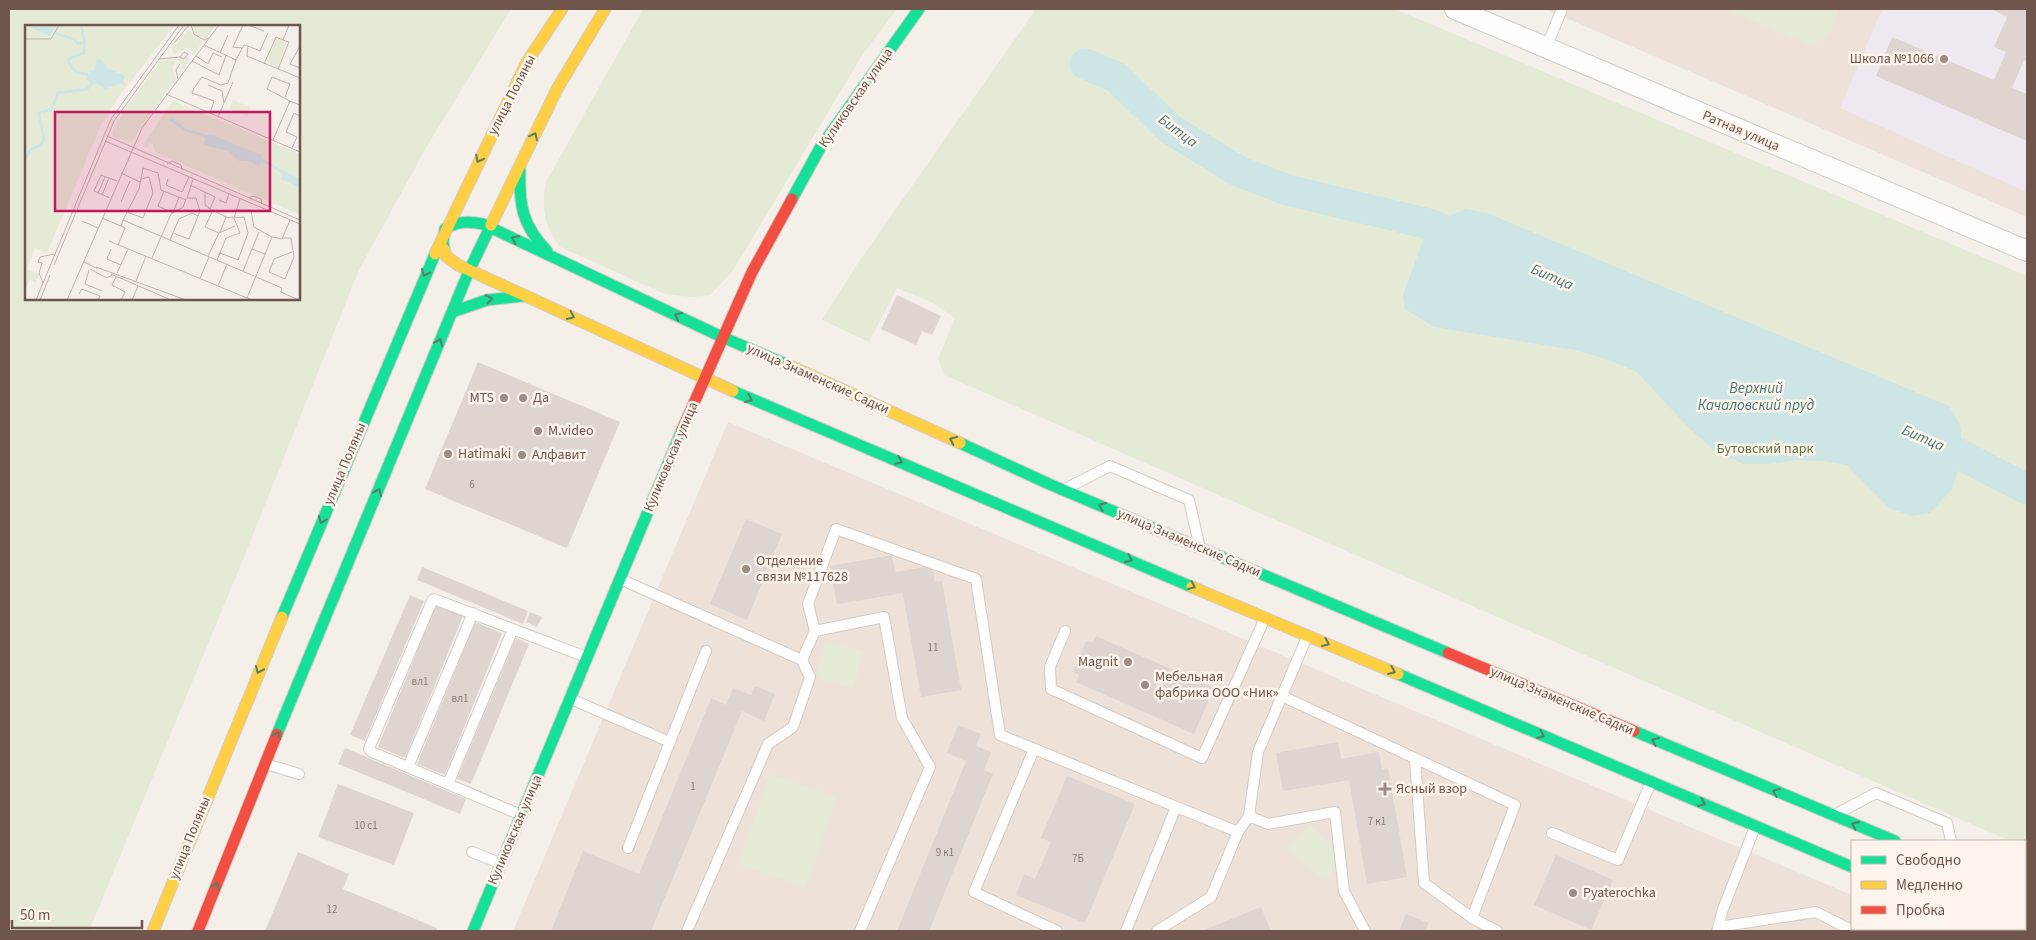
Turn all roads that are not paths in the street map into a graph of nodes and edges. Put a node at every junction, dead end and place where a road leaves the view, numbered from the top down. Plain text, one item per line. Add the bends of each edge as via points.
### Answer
1 (562, 9) edge
2 (605, 9) edge
3 (919, 9) edge
4 (1562, 9) edge
5 (1461, 10) edge
6 (1546, 48) junction
7 (520, 165) junction
8 (490, 227) junction
9 (445, 229) junction
10 (2027, 251) edge
11 (554, 257) junction
12 (469, 271) junction
13 (527, 296) junction
14 (452, 312) junction
15 (722, 337) junction
16 (704, 379) junction
17 (1063, 490) junction
18 (1200, 548) junction
19 (620, 579) junction
20 (473, 613) junction
21 (1328, 616) dead end
22 (1265, 617) junction
23 (1368, 619) junction
24 (513, 628) junction
25 (815, 631) junction
26 (1065, 631) dead end
27 (1309, 632) junction
28 (706, 651) dead end
29 (587, 658) junction
30 (802, 660) junction
31 (1282, 696) junction
32 (570, 699) junction
33 (670, 742) junction
34 (1034, 749) junction
35 (1415, 759) junction
36 (266, 763) junction
37 (408, 767) junction
38 (299, 774) dead end
39 (1651, 781) junction
40 (448, 784) junction
41 (1176, 807) junction
42 (521, 815) junction
43 (1249, 816) junction
44 (1834, 816) junction
45 (1756, 826) junction
46 (1238, 832) junction
47 (1552, 833) dead end
48 (1893, 840) edge
49 (1951, 840) edge
50 (628, 848) dead end
51 (472, 852) dead end
52 (501, 864) junction
53 (1851, 867) edge
54 (1472, 918) junction
55 (1718, 929) edge
56 (1851, 930) edge
57 (152, 931) edge
58 (198, 931) edge
59 (473, 931) edge
60 (687, 931) edge
61 (860, 931) edge
62 (1057, 931) edge
63 (1126, 931) edge
64 (1157, 931) edge
65 (1365, 931) edge
66 (1497, 931) edge

1 -> 9 street, улица Поляны via 527,62
7 -> 2 street via 557,89
3 - 15 street, Куликовская улица via 820,148 752,272
4 - 6 lane
5 - 6 street, Ратная улица
6 - 10 street, Ратная улица
7 - 8 street
7 - 11 street via 522,214 533,238
8 - 9 street, улица Знаменские Садки via 462,221
11 -> 8 street, улица Знаменские Садки
8 - 12 street
9 - 12 street via 446,256
9 -> 57 street, улица Поляны
15 -> 11 street, улица Знаменские Садки
12 - 13 street
12 - 14 street
14 -> 13 street via 480,300
13 -> 16 street
36 -> 14 street
15 - 16 street, Куликовская улица
17 -> 15 street, улица Знаменские Садки
16 - 19 street, Куликовская улица
16 -> 22 street
18 -> 17 street, улица Знаменские Садки
17 - 18 lane via 1110,466 1189,500
18 - 23 street, улица Знаменские Садки
19 - 29 street, Куликовская улица
19 - 30 lane
20 - 24 lane
20 - 37 lane
20 - 37 lane via 438,599 432,601 370,746 372,752
21 - 23 street
22 - 26 lane via 1202,758 1051,689 1050,666
22 - 27 street
44 -> 23 street, улица Знаменские Садки
24 - 29 lane
24 - 40 lane
25 - 30 lane
25 - 34 lane via 808,604 836,529 976,579 1000,735
25 - 61 lane via 884,617 902,718 930,768
27 - 31 lane
27 -> 39 street
28 - 33 lane
29 - 32 street, Куликовская улица
30 - 60 lane via 810,677 793,727 768,744
31 - 35 lane
31 - 43 lane via 1258,752
32 - 33 lane
32 - 42 street, Куликовская улица
33 - 50 lane
34 - 41 lane
34 - 62 lane via 974,892
35 - 54 lane via 1424,883
35 - 54 lane via 1515,806
36 - 38 lane
58 -> 36 street
37 - 40 lane
39 -> 45 street
39 - 47 lane via 1618,860
40 - 42 lane
41 - 46 lane
41 - 63 lane
42 - 52 street, Куликовская улица
43 - 46 lane
43 - 65 lane via 1268,824 1336,812 1344,891
48 -> 44 street, улица Знаменские Садки
44 - 49 lane via 1876,793 1947,823
45 - 53 street
45 - 55 lane
46 - 64 lane via 1210,897
51 - 52 lane
52 - 59 street, Куликовская улица
54 - 66 lane
55 - 56 lane via 1816,912

